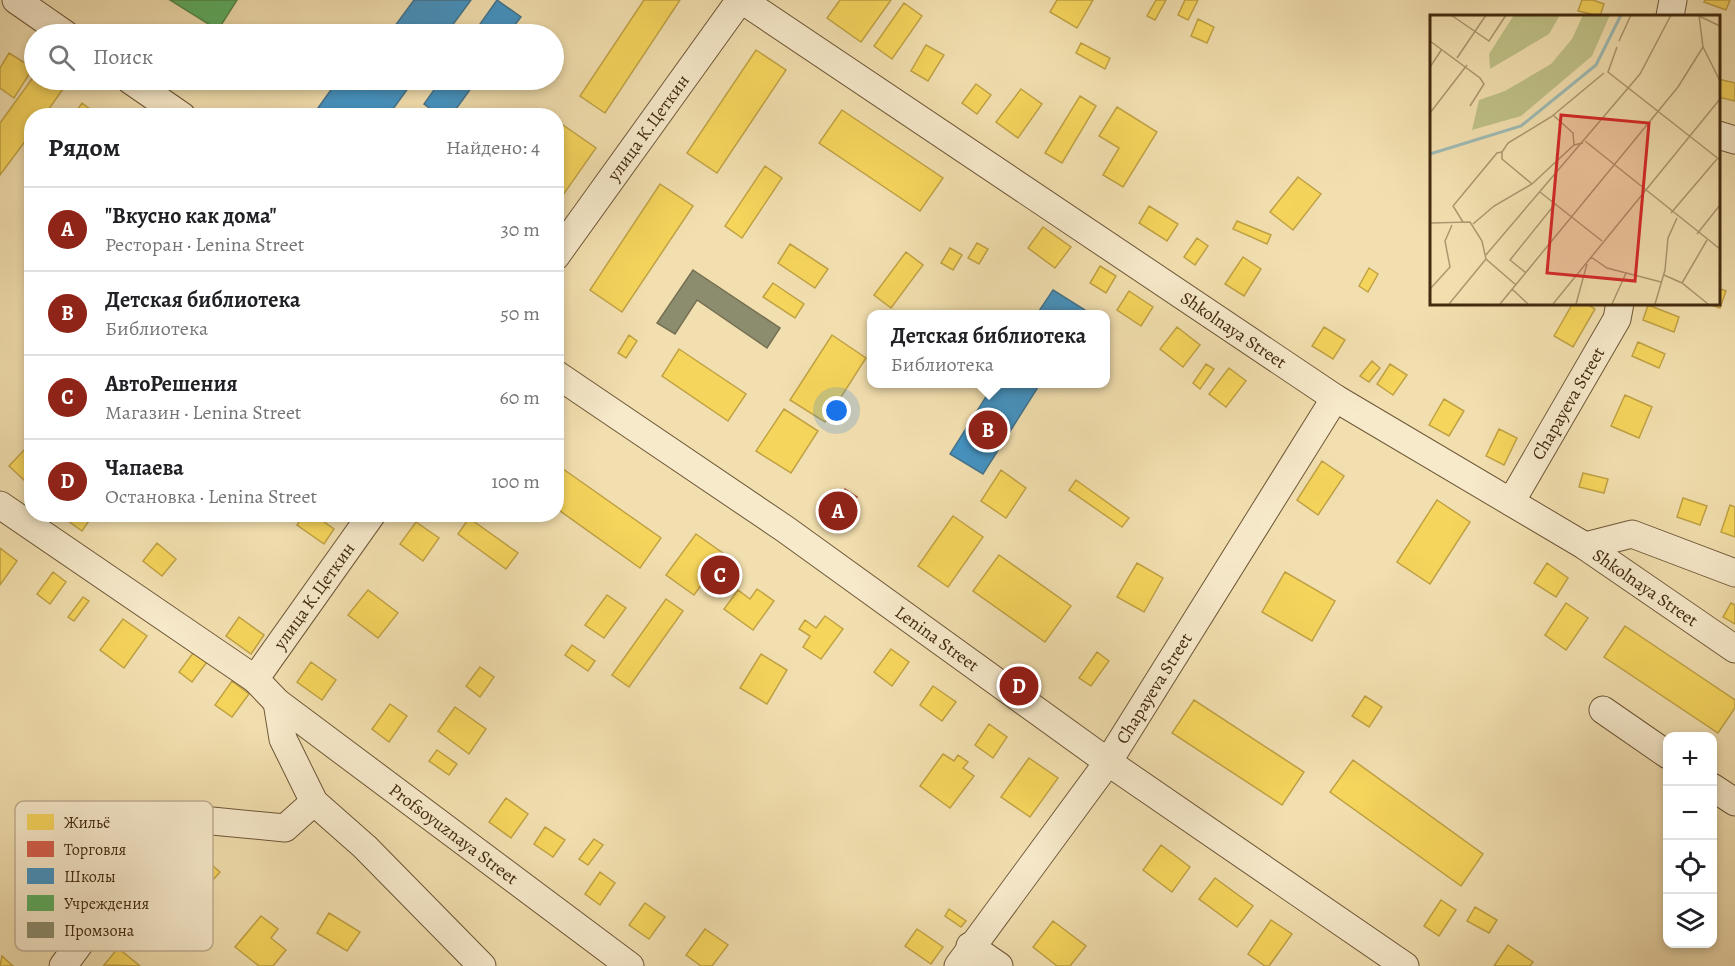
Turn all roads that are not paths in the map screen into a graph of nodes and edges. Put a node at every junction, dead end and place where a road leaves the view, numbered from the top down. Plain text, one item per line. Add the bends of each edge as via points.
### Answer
1 (16, 0) edge
2 (741, 0) edge
3 (1673, 0) edge
4 (1670, 15) edge
5 (51, 24) edge
6 (144, 90) edge
7 (170, 108) edge
8 (1720, 135) edge
9 (1735, 141) edge
10 (564, 245) edge
11 (1620, 304) edge
12 (564, 379) edge
13 (1335, 398) junction
14 (1511, 502) junction
15 (0, 505) edge
16 (24, 521) edge
17 (25, 522) edge
18 (366, 522) edge
19 (1585, 546) junction
20 (1735, 573) edge
21 (1735, 649) edge
22 (255, 679) junction
23 (277, 702) junction
24 (1603, 710) dead end
25 (1663, 752) edge
26 (1107, 762) junction
27 (1717, 790) edge
28 (314, 802) junction
29 (1735, 802) edge
30 (213, 821) edge
31 (74, 951) edge
32 (964, 956) edge
33 (63, 966) edge
34 (482, 966) edge
35 (630, 966) edge
36 (999, 966) edge
37 (1405, 966) edge

1 - 5 street
2 - 10 street, улица К.Цеткин
2 - 13 street, Shkolnaya Street
3 - 4 street
6 - 7 street
8 - 9 street
11 - 14 street, Chapayeva Street via 1617,320
12 - 26 street, Lenina Street via 784,529
13 - 14 street, Shkolnaya Street
13 - 26 street, Chapayeva Street
14 - 19 street, Shkolnaya Street
15 - 16 street, Profsoyuznaya Street
17 - 22 street, Profsoyuznaya Street
18 - 22 street, улица К.Цеткин
19 - 20 street via 1632,534
19 - 21 street, Shkolnaya Street
22 - 23 street, Profsoyuznaya Street
23 - 28 street via 283,739
23 - 35 street, Profsoyuznaya Street
24 - 25 street
26 - 32 street, Chapayeva Street
26 - 37 street, Lenina Street
27 - 29 street
28 - 30 street via 285,828
28 - 34 street
31 - 33 street
32 - 36 street

